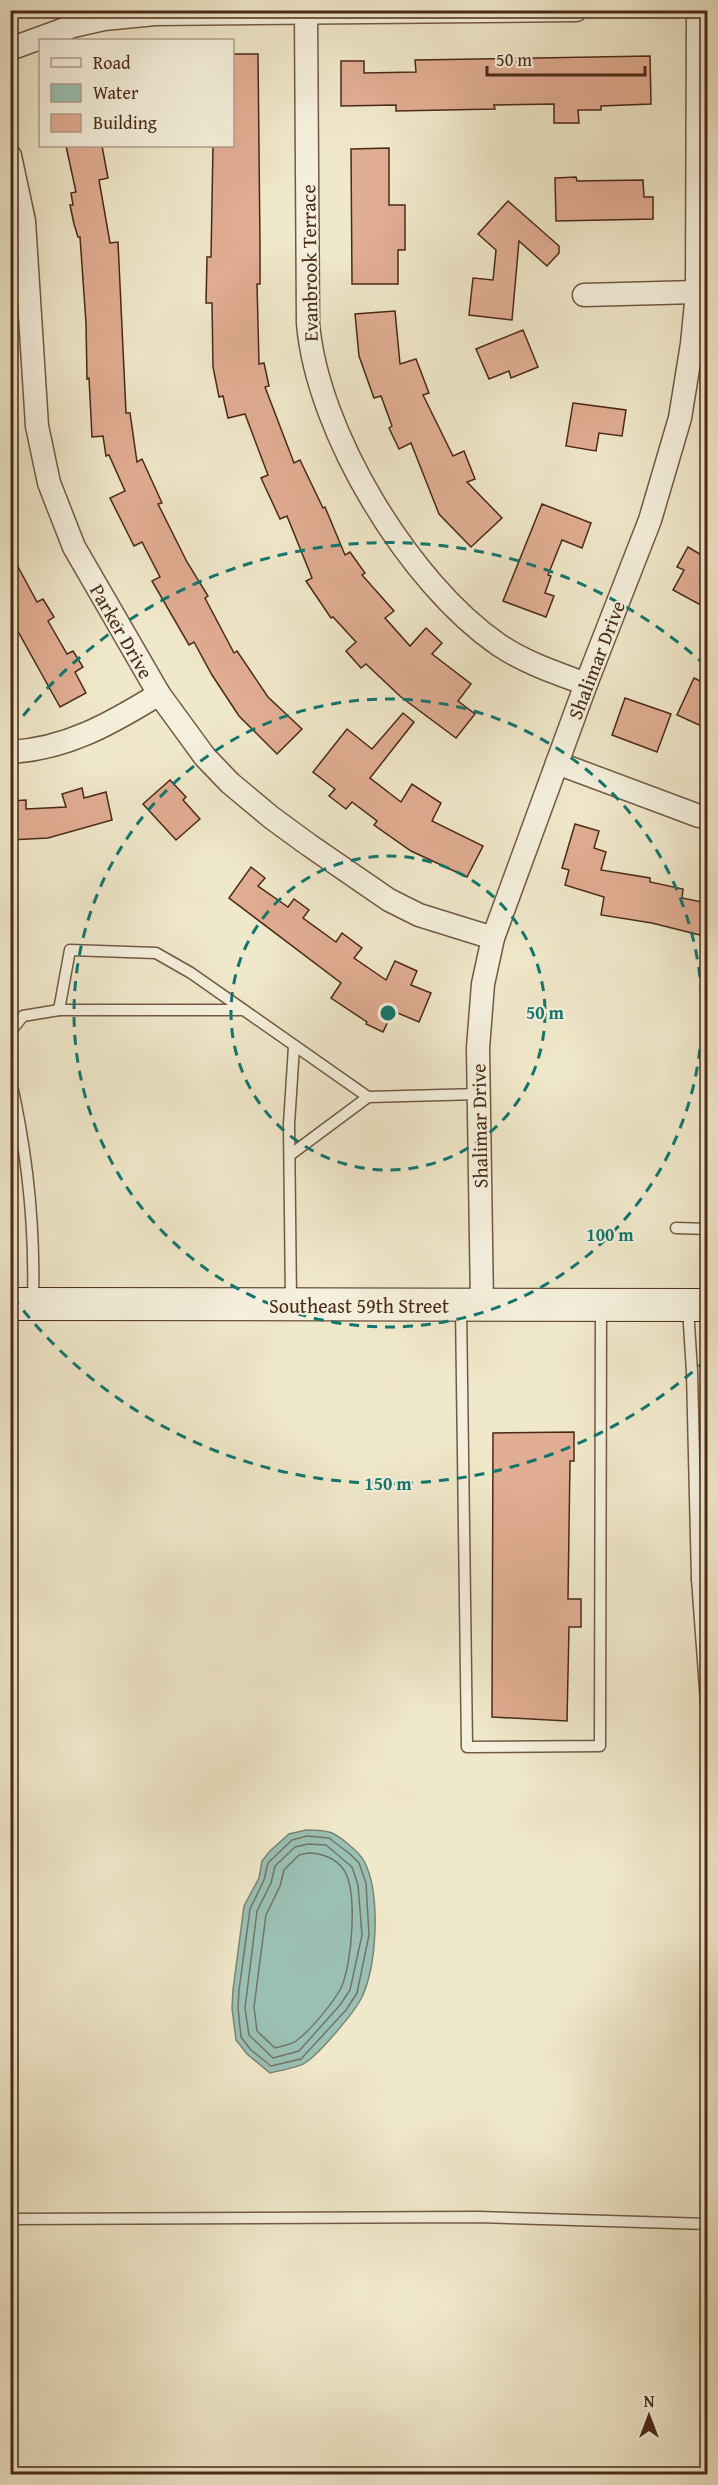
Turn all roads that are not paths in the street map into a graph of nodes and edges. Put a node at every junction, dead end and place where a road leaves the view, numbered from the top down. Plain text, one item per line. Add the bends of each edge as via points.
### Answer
1 (576, 10) edge
2 (698, 10) edge
3 (412, 11) edge
4 (306, 13) junction
5 (10, 49) edge
6 (10, 156) edge
7 (697, 292) junction
8 (584, 295) dead end
9 (586, 684) junction
10 (159, 694) junction
11 (10, 752) edge
12 (557, 763) junction
13 (699, 816) dead end
14 (493, 938) junction
15 (58, 1010) junction
16 (244, 1010) junction
17 (10, 1032) edge
18 (294, 1047) junction
19 (10, 1077) edge
20 (479, 1094) junction
21 (368, 1097) junction
22 (290, 1155) junction
23 (676, 1228) dead end
24 (708, 1229) edge
25 (22, 1304) edge
26 (291, 1304) junction
27 (472, 1305) junction
28 (601, 1305) junction
29 (697, 1305) edge
30 (702, 1579) edge
31 (708, 1729) edge
32 (10, 2219) edge
33 (708, 2224) edge

1 - 3 street
2 - 7 street, Shalimar Drive
3 - 4 street
4 - 5 street via 155,14 104,19
4 - 9 street, Evanbrook Terrace via 308,314 310,347 322,396 361,478 390,527 446,599 499,645 541,668
6 - 10 street, Parker Drive via 24,221 37,426 49,483 74,547
7 - 8 street
7 - 9 street, Shalimar Drive via 686,382 669,457 650,520
9 - 12 street, Shalimar Drive
10 - 11 street via 109,725 81,737 52,747
10 - 14 street, Parker Drive via 205,757 272,818 389,900 419,915
12 - 13 street
12 - 14 street, Shalimar Drive
14 - 20 street, Shalimar Drive via 479,1014
15 - 16 lane
15 - 16 lane via 70,950 156,952
15 - 17 lane via 23,1016
16 - 18 lane
18 - 21 lane
18 - 22 lane
19 - 25 lane via 22,1130 34,1266
20 - 21 lane
20 - 27 street, Shalimar Drive
21 - 22 lane
22 - 26 lane
23 - 24 lane
25 - 26 main road, Southeast 59th Street
26 - 27 main road, Southeast 59th Street
27 - 28 main road, Southeast 59th Street
27 - 28 lane via 460,1361 467,1747 600,1746
28 - 29 main road, Southeast 59th Street
29 - 30 lane via 692,1372
30 - 31 lane
32 - 33 lane via 478,2217

